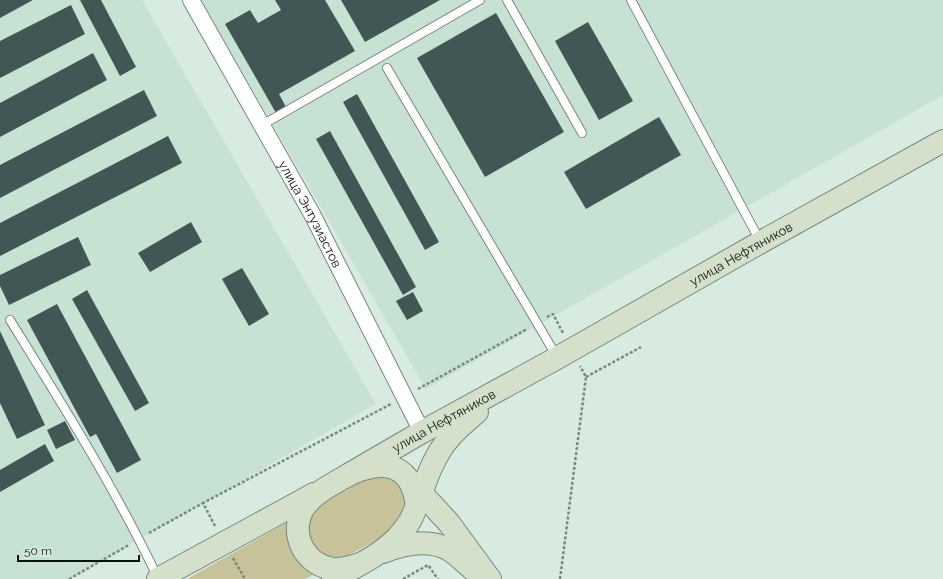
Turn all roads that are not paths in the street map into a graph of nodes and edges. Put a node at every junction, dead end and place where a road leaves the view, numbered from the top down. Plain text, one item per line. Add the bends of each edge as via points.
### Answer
1 (191, 0) edge
2 (480, 0) edge
3 (507, 0) edge
4 (631, 0) edge
5 (387, 68) dead end
6 (262, 124) junction
7 (582, 133) dead end
8 (943, 141) edge
9 (761, 242) junction
10 (10, 320) dead end
11 (556, 358) junction
12 (422, 432) junction
13 (443, 446) junction
14 (348, 475) junction
15 (320, 491) junction
16 (415, 493) junction
17 (449, 523) junction
18 (380, 553) junction
19 (360, 564) junction
20 (158, 579) edge
21 (333, 579) edge
22 (485, 579) edge
23 (490, 579) edge

1 - 6 street, улица Энтузиастов
2 - 6 lane
3 - 7 lane
4 - 9 lane
5 - 11 lane
6 - 12 street, улица Энтузиастов via 312,214
8 - 9 main road, улица Нефтяников
9 - 11 main road, улица Нефтяников
10 - 20 lane via 76,426 139,539
11 - 12 main road, улица Нефтяников
11 - 13 main road, улица Нефтяников via 482,408
12 - 14 main road, улица Нефтяников
13 - 16 main road, улица Нефтяников
13 - 17 main road via 438,470 443,505
14 - 15 main road, улица Нефтяников
14 - 16 main road, улица Нефтяников via 372,467 387,466 402,473
15 - 19 main road, улица Нефтяников via 301,515 298,532 303,550 316,564 334,569
15 - 20 main road, улица Нефтяников
16 - 17 main road
16 - 18 main road, улица Нефтяников via 406,526
17 - 23 main road
18 - 19 main road, улица Нефтяников
18 - 22 main road via 402,545 436,546 456,554
19 - 21 main road, улица Нефтяников

